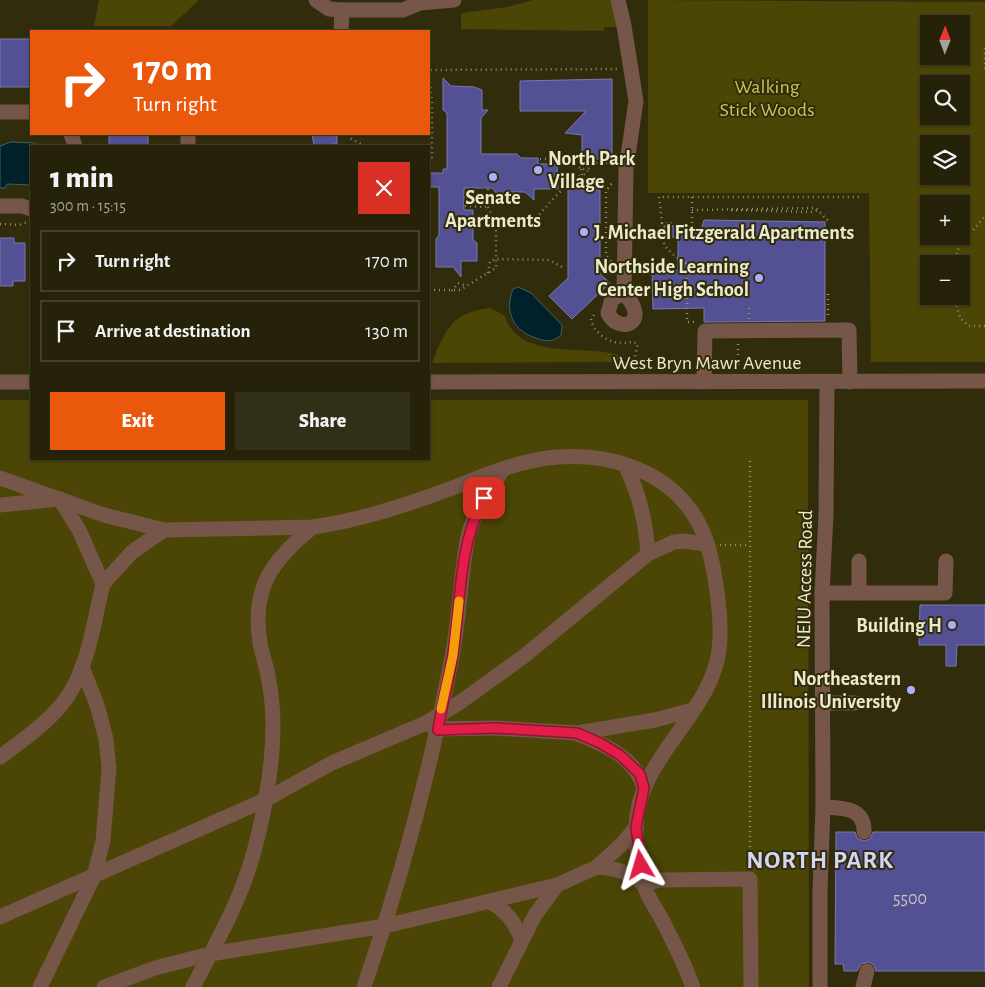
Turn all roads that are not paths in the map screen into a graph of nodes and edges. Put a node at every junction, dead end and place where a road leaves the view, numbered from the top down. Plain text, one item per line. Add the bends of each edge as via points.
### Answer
1 (316, 0) edge
2 (454, 0) edge
3 (618, 0) edge
4 (342, 10) junction
5 (341, 30) edge
6 (0, 112) edge
7 (30, 112) edge
8 (0, 206) edge
9 (30, 209) edge
10 (624, 293) dead end
11 (985, 381) edge
12 (0, 382) edge
13 (30, 382) edge
14 (430, 382) edge
15 (704, 382) junction
16 (826, 382) junction
17 (850, 382) junction
18 (625, 465) junction
19 (503, 469) junction
20 (0, 478) edge
21 (60, 500) junction
22 (0, 505) edge
23 (313, 527) junction
24 (164, 530) junction
25 (706, 544) junction
26 (648, 554) junction
27 (859, 561) dead end
28 (946, 561) dead end
29 (103, 584) junction
30 (822, 593) junction
31 (859, 593) junction
32 (82, 667) junction
33 (822, 703) junction
34 (855, 703) dead end
35 (692, 710) junction
36 (435, 723) junction
37 (577, 733) junction
38 (0, 757) edge
39 (644, 788) junction
40 (265, 800) junction
41 (823, 807) junction
42 (636, 827) junction
43 (864, 832) dead end
44 (597, 867) junction
45 (94, 876) junction
46 (643, 884) junction
47 (557, 885) junction
48 (490, 902) junction
49 (0, 917) edge
50 (385, 926) junction
51 (522, 941) junction
52 (210, 954) junction
53 (867, 971) dead end
54 (40, 987) edge
55 (104, 987) edge
56 (193, 987) edge
57 (364, 987) edge
58 (499, 987) edge
59 (693, 987) edge
60 (751, 987) edge
61 (820, 987) edge
62 (863, 987) edge

1 - 4 street via 329,9
2 - 4 street via 420,3 403,10
3 - 10 street via 636,101 626,169
4 - 5 street
6 - 7 street
8 - 9 street
11 - 17 street, West Bryn Mawr Avenue
12 - 13 street
14 - 15 street, West Bryn Mawr Avenue
15 - 16 street, West Bryn Mawr Avenue
15 - 17 street via 704,331 850,330
16 - 17 street, West Bryn Mawr Avenue
16 - 30 street, NEIU Access Road via 826,514
18 - 19 street via 582,456 531,460
18 - 25 street via 651,474 676,493 702,529
18 - 26 street via 643,509
19 - 23 street via 366,516
19 - 36 street via 469,532 453,655
20 - 21 street
21 - 22 street
21 - 24 street
21 - 29 street via 79,530
23 - 24 street
23 - 40 street via 273,564 257,608 273,716
24 - 29 street via 132,552
25 - 26 street via 684,540
25 - 35 street via 720,614 720,641 707,688
26 - 36 street via 523,658
27 - 31 street
28 - 31 street via 945,593
29 - 32 street
30 - 31 street
30 - 33 street, NEIU Access Road
32 - 38 street via 68,696 42,725
32 - 45 street via 100,714 109,768 103,841
33 - 34 street
33 - 41 street, NEIU Access Road
35 - 37 street via 655,720
35 - 39 street
36 - 37 street
36 - 40 street via 332,763
36 - 50 street via 415,827
37 - 39 street via 626,760 640,774
39 - 42 street
40 - 45 street
40 - 52 street via 243,885
41 - 43 street via 850,809 858,813
41 - 61 street, NEIU Access Road
42 - 44 street
42 - 46 street
44 - 46 street via 618,869
44 - 47 street
45 - 49 street
45 - 54 street
46 - 59 street
46 - 60 street via 661,880 750,879
47 - 48 street
47 - 51 street via 542,902
48 - 50 street
48 - 51 street via 508,914
50 - 52 street
50 - 57 street
51 - 58 street
52 - 55 street via 154,968
52 - 56 street
53 - 62 street

